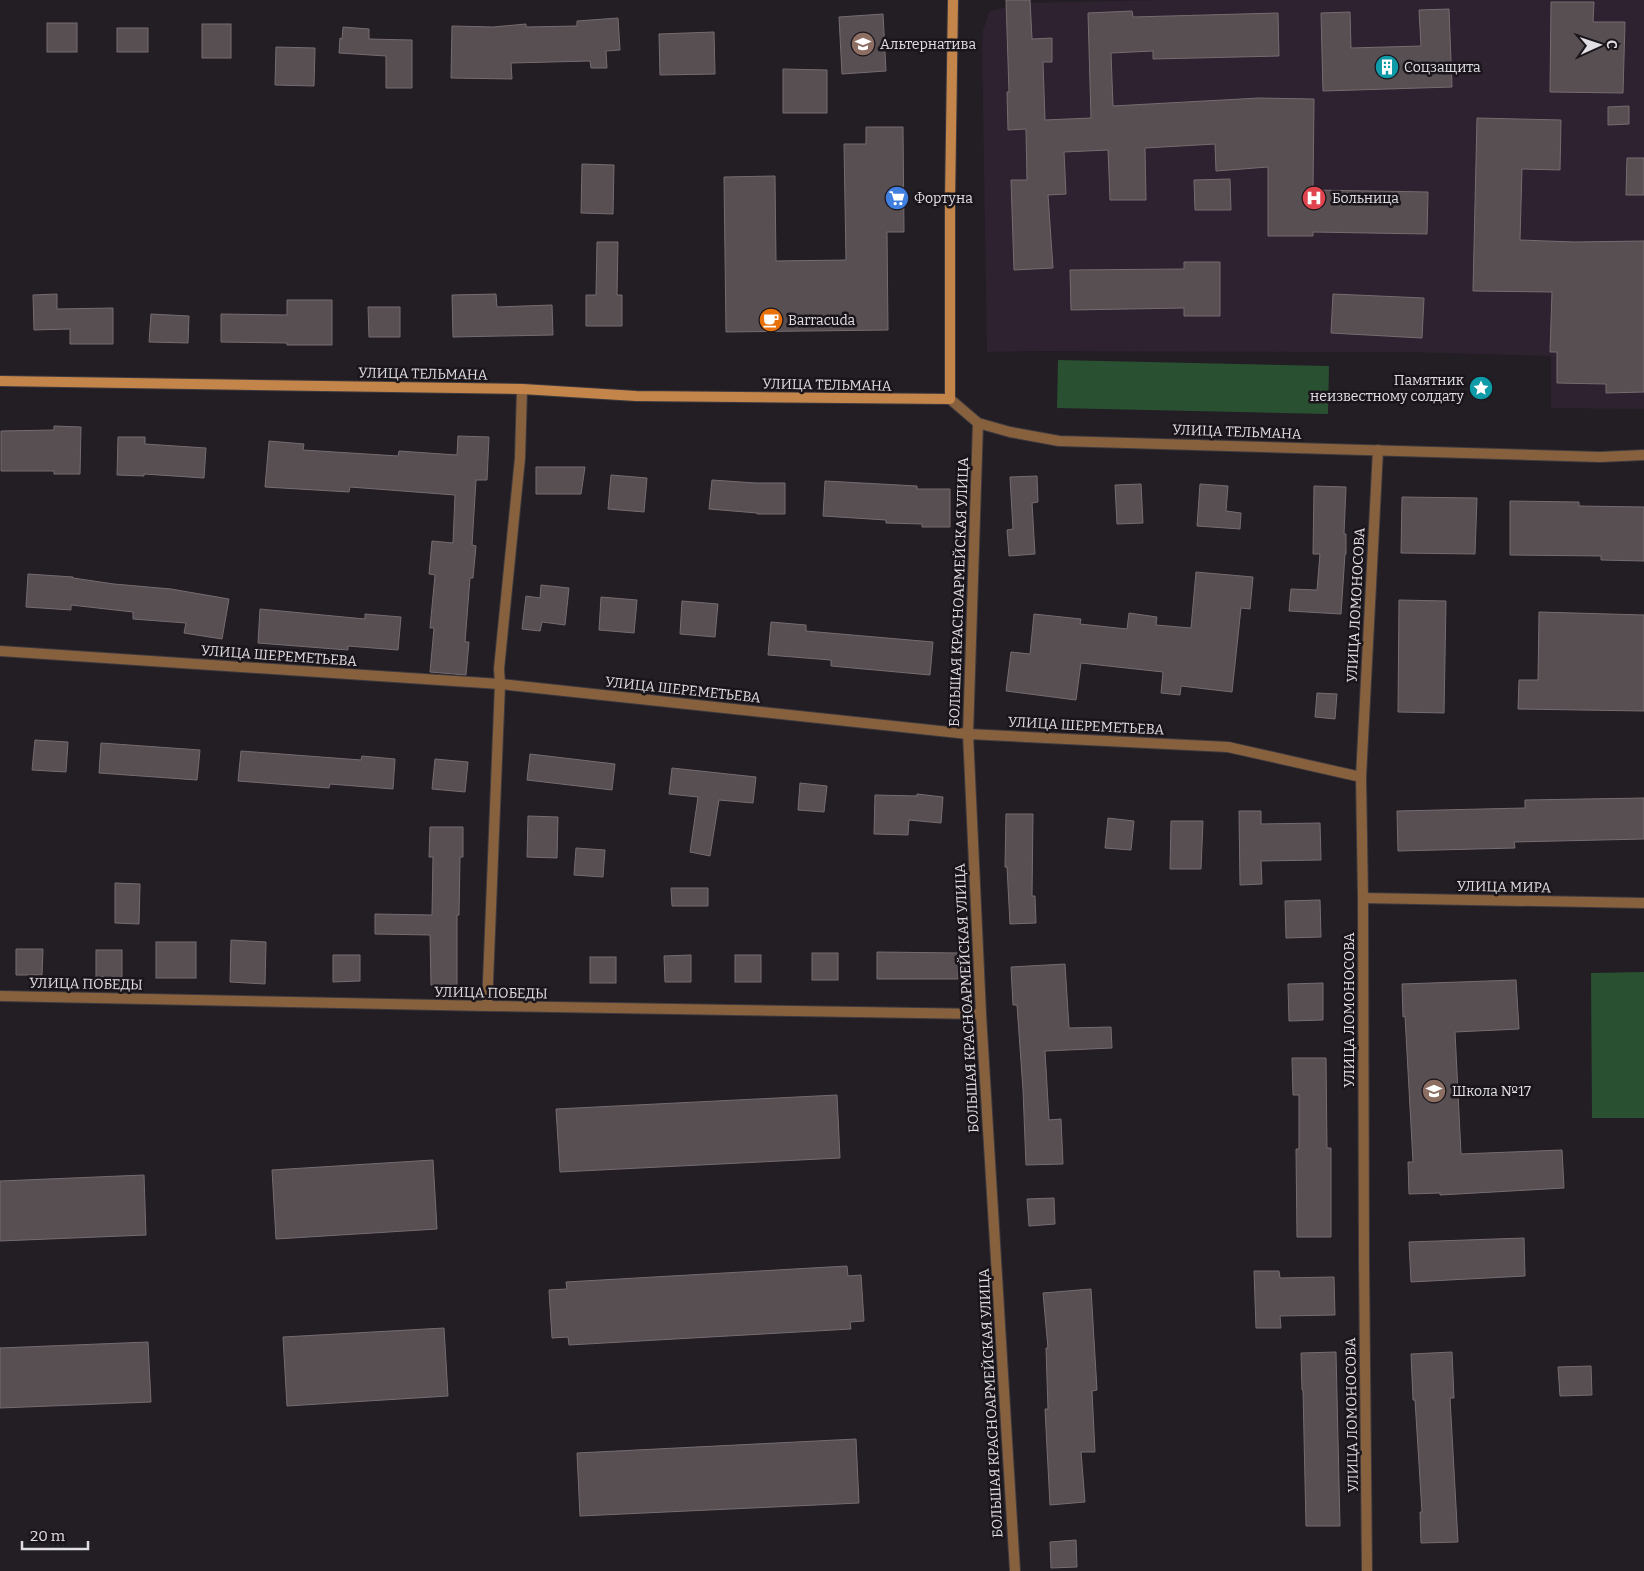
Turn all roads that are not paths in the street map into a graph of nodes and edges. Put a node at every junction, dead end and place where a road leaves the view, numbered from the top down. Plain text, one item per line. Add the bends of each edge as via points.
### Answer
1 (953, 0) edge
2 (0, 381) edge
3 (522, 389) junction
4 (950, 400) junction
5 (978, 423) junction
6 (1378, 450) junction
7 (1644, 456) edge
8 (0, 651) edge
9 (500, 684) junction
10 (968, 734) junction
11 (1361, 777) junction
12 (1363, 898) junction
13 (1644, 903) edge
14 (0, 996) edge
15 (487, 1006) junction
16 (981, 1014) junction
17 (1015, 1571) edge
18 (1367, 1571) edge

1 - 4 street
2 - 3 street, УЛИЦА ТЕЛЬМАНА
3 - 4 street, УЛИЦА ТЕЛЬМАНА via 636,396
3 - 9 street via 520,458 498,669
4 - 5 street, УЛИЦА ТЕЛЬМАНА
5 - 6 street, УЛИЦА ТЕЛЬМАНА via 1060,441
5 - 10 street, БОЛЬШАЯ КРАСНОАРМЕЙСКАЯ УЛИЦА
6 - 7 street, УЛИЦА ТЕЛЬМАНА
6 - 11 street, УЛИЦА ЛОМОНОСОВА
8 - 9 street, УЛИЦА ШЕРЕМЕТЬЕВА
9 - 10 street, УЛИЦА ШЕРЕМЕТЬЕВА
9 - 15 street
10 - 11 street, УЛИЦА ШЕРЕМЕТЬЕВА via 1228,748
10 - 16 street, БОЛЬШАЯ КРАСНОАРМЕЙСКАЯ УЛИЦА
11 - 12 street, УЛИЦА ЛОМОНОСОВА
12 - 13 street, УЛИЦА МИРА
12 - 18 street, УЛИЦА ЛОМОНОСОВА
14 - 15 street, УЛИЦА ПОБЕДЫ
15 - 16 street, УЛИЦА ПОБЕДЫ
16 - 17 street, БОЛЬШАЯ КРАСНОАРМЕЙСКАЯ УЛИЦА

